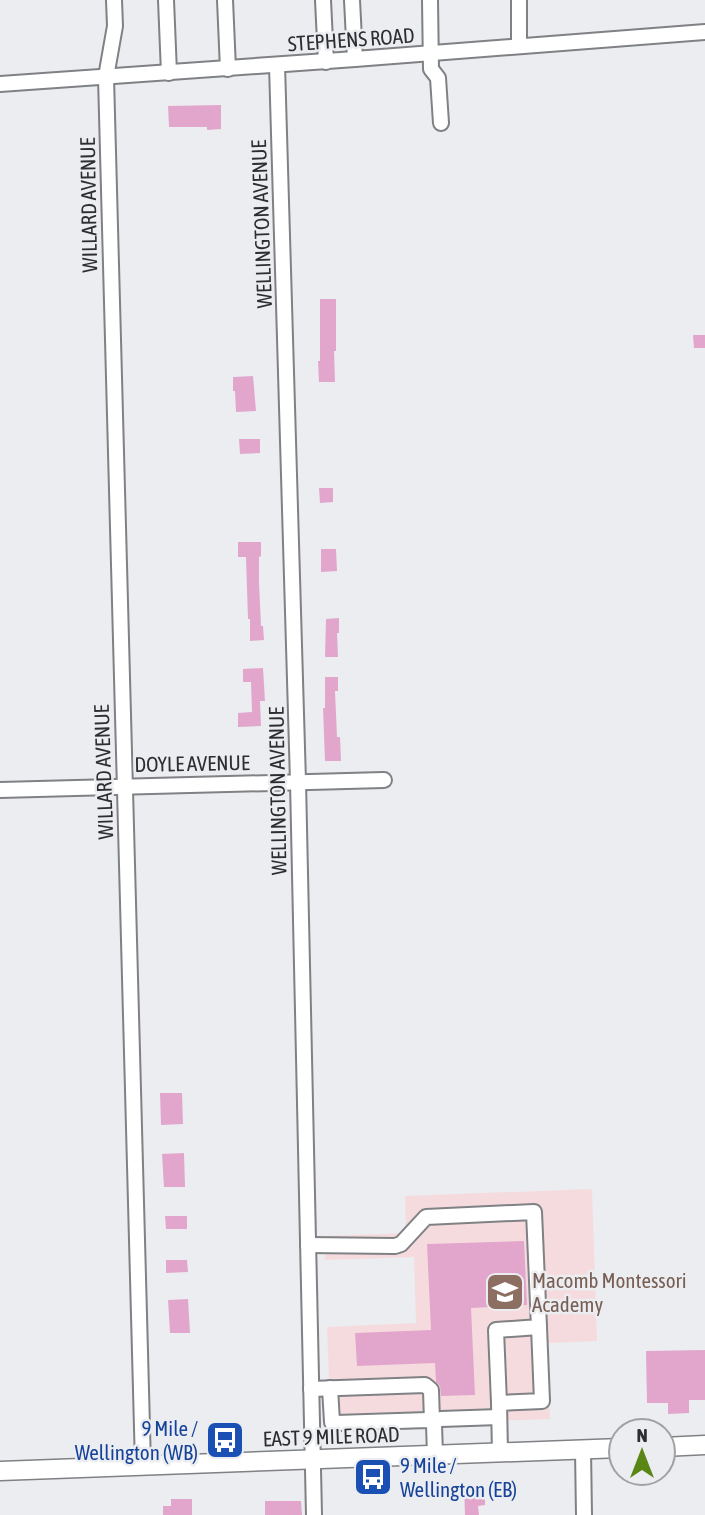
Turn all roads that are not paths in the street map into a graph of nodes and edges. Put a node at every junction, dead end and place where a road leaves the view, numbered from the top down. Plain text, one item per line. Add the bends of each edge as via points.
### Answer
1 (114, 0) edge
2 (166, 0) edge
3 (225, 0) edge
4 (323, 0) edge
5 (352, 0) edge
6 (430, 0) edge
7 (519, 0) edge
8 (705, 32) edge
9 (520, 46) junction
10 (430, 54) junction
11 (355, 60) junction
12 (326, 62) junction
13 (277, 65) junction
14 (228, 69) junction
15 (169, 73) junction
16 (106, 77) junction
17 (0, 84) edge
18 (441, 123) dead end
19 (384, 780) dead end
20 (298, 782) junction
21 (124, 786) junction
22 (0, 790) edge
23 (308, 1245) junction
24 (538, 1327) junction
25 (330, 1388) junction
26 (311, 1389) junction
27 (499, 1410) junction
28 (432, 1421) junction
29 (705, 1445) edge
30 (677, 1446) edge
31 (607, 1449) edge
32 (583, 1450) junction
33 (500, 1453) junction
34 (435, 1455) junction
35 (313, 1460) junction
36 (143, 1465) junction
37 (0, 1471) edge
38 (314, 1515) edge
39 (584, 1515) edge

1 - 16 street, WILLARD AVENUE via 115,26
2 - 15 street
3 - 14 street
4 - 12 street
5 - 11 street
6 - 10 street
7 - 9 street
8 - 9 street, STEPHENS ROAD
9 - 10 street, STEPHENS ROAD
10 - 11 street, STEPHENS ROAD
10 - 18 street via 431,69 438,78
11 - 12 street, STEPHENS ROAD
12 - 13 street, STEPHENS ROAD
13 - 14 street, STEPHENS ROAD
13 - 20 street, WELLINGTON AVENUE
14 - 15 street, STEPHENS ROAD
15 - 16 street, STEPHENS ROAD
16 - 17 street, STEPHENS ROAD
16 - 21 street, WILLARD AVENUE
19 - 20 street, DOYLE AVENUE
20 - 21 street, DOYLE AVENUE
20 - 23 street, WELLINGTON AVENUE
21 - 22 street, DOYLE AVENUE
21 - 36 street, WILLARD AVENUE
23 - 24 street via 395,1246 426,1217 534,1212
23 - 26 street, WELLINGTON AVENUE
24 - 27 street via 542,1401
24 - 27 street via 496,1330
25 - 26 street
25 - 28 street via 332,1422
25 - 28 street via 428,1385
26 - 35 street, WELLINGTON AVENUE
27 - 28 street
27 - 33 street
28 - 34 street
29 - 30 main road
31 - 32 main road, EAST 9 MILE ROAD
32 - 33 main road, EAST 9 MILE ROAD
32 - 39 street
33 - 34 main road, EAST 9 MILE ROAD
34 - 35 main road, EAST 9 MILE ROAD
35 - 36 main road, EAST 9 MILE ROAD
35 - 38 street, WELLINGTON AVENUE
36 - 37 main road, EAST 9 MILE ROAD

